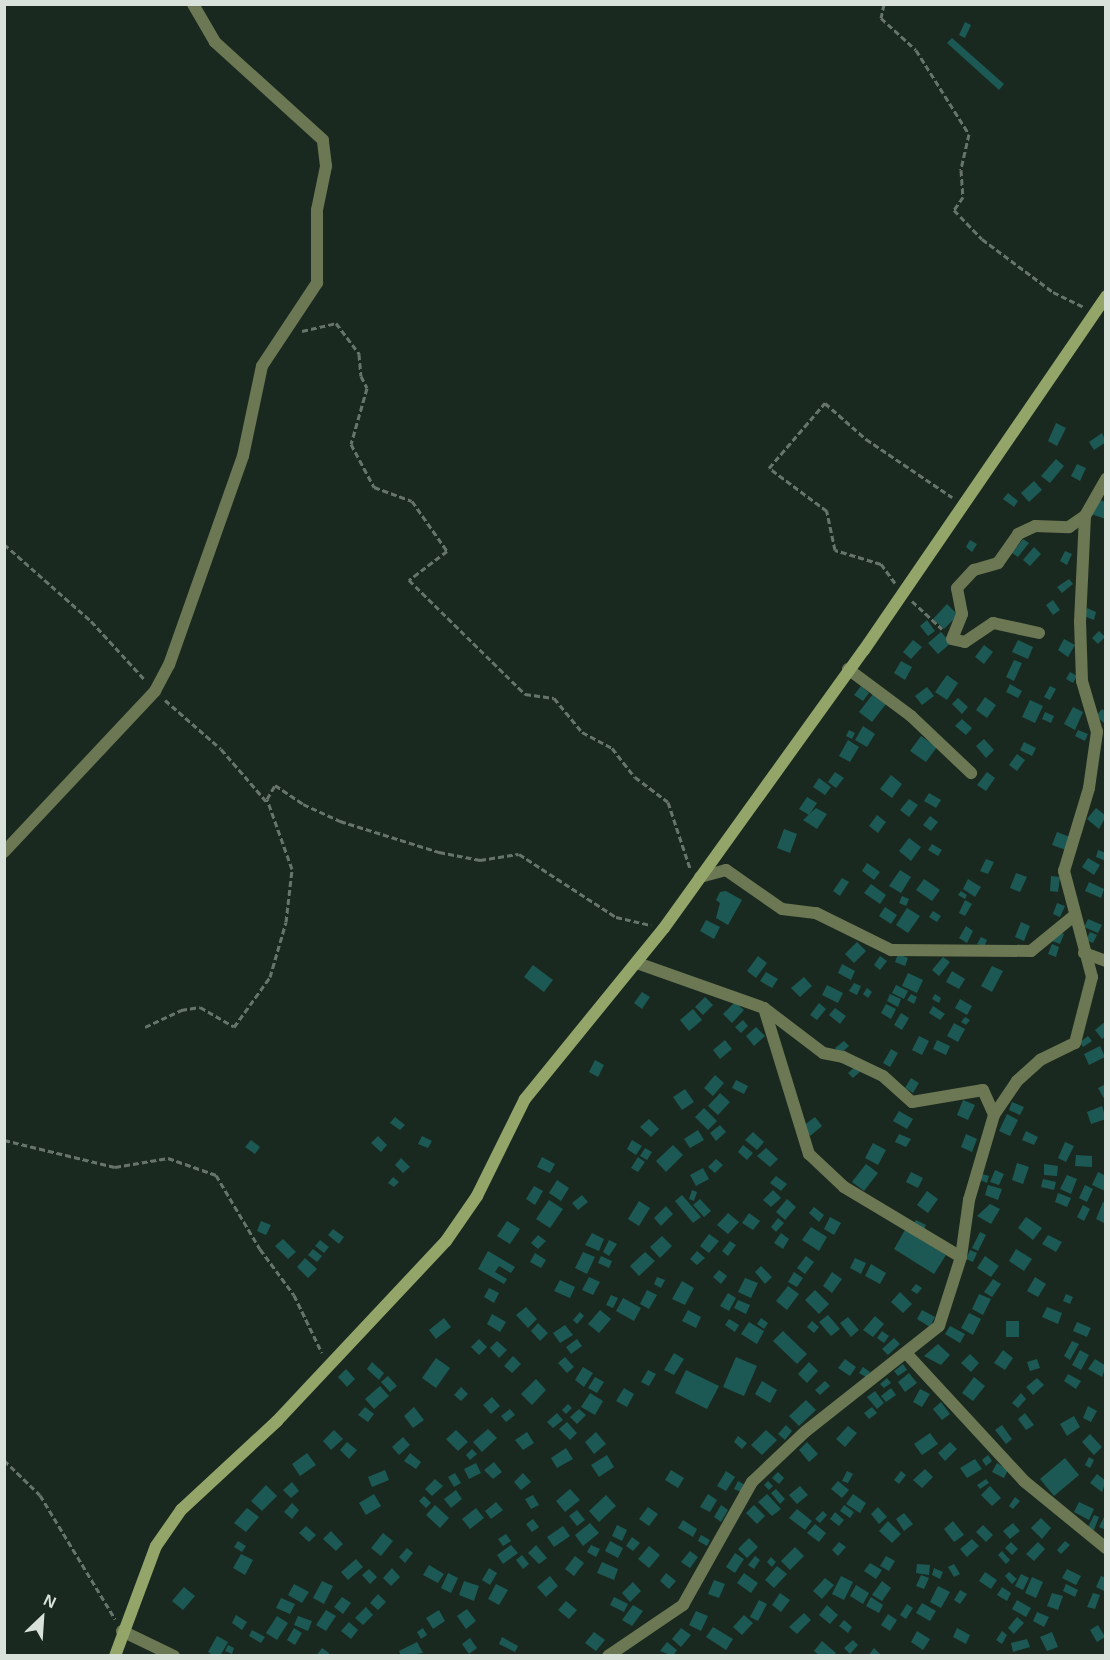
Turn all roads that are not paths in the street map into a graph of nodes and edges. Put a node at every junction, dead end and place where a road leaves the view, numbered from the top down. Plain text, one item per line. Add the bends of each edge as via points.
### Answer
1 (193, 4) edge
2 (1106, 296) edge
3 (1106, 479) edge
4 (1085, 516) junction
5 (1039, 633) dead end
6 (848, 669) junction
7 (971, 773) dead end
8 (4, 852) edge
9 (700, 877) junction
10 (1075, 915) junction
11 (1084, 953) junction
12 (1106, 961) edge
13 (637, 963) junction
14 (764, 1008) junction
15 (994, 1115) junction
16 (961, 1257) junction
17 (906, 1353) junction
18 (1106, 1548) edge
19 (122, 1631) junction
20 (115, 1656) edge
21 (174, 1656) edge
22 (608, 1656) edge

1 - 8 street via 215,42 323,140 326,166 317,210 317,283 262,366 243,456 196,595 155,691
2 - 6 main road
3 - 4 street
4 - 5 street via 1069,527 1035,526 1018,534 998,563 974,570 957,588 962,614 952,639 965,642 993,623
4 - 10 street via 1080,622 1082,681 1097,732 1089,789 1064,871
6 - 7 street via 911,716
6 - 9 main road
9 - 10 street via 726,870 782,909 816,913 891,950 1031,951
9 - 13 main road
10 - 11 street
11 - 12 street
11 - 15 street via 1092,977 1075,1043 1040,1060 1017,1081
13 - 14 street
13 - 19 main road via 525,1099 477,1196 446,1241 277,1421 181,1510 156,1546
14 - 15 street via 823,1053 843,1057 884,1076 912,1102 983,1090
14 - 16 street via 808,1154 844,1187
15 - 16 street via 969,1200
16 - 17 street via 939,1326
17 - 18 street via 1024,1481
17 - 22 street via 806,1431 752,1482 683,1605
19 - 20 main road
19 - 21 street

